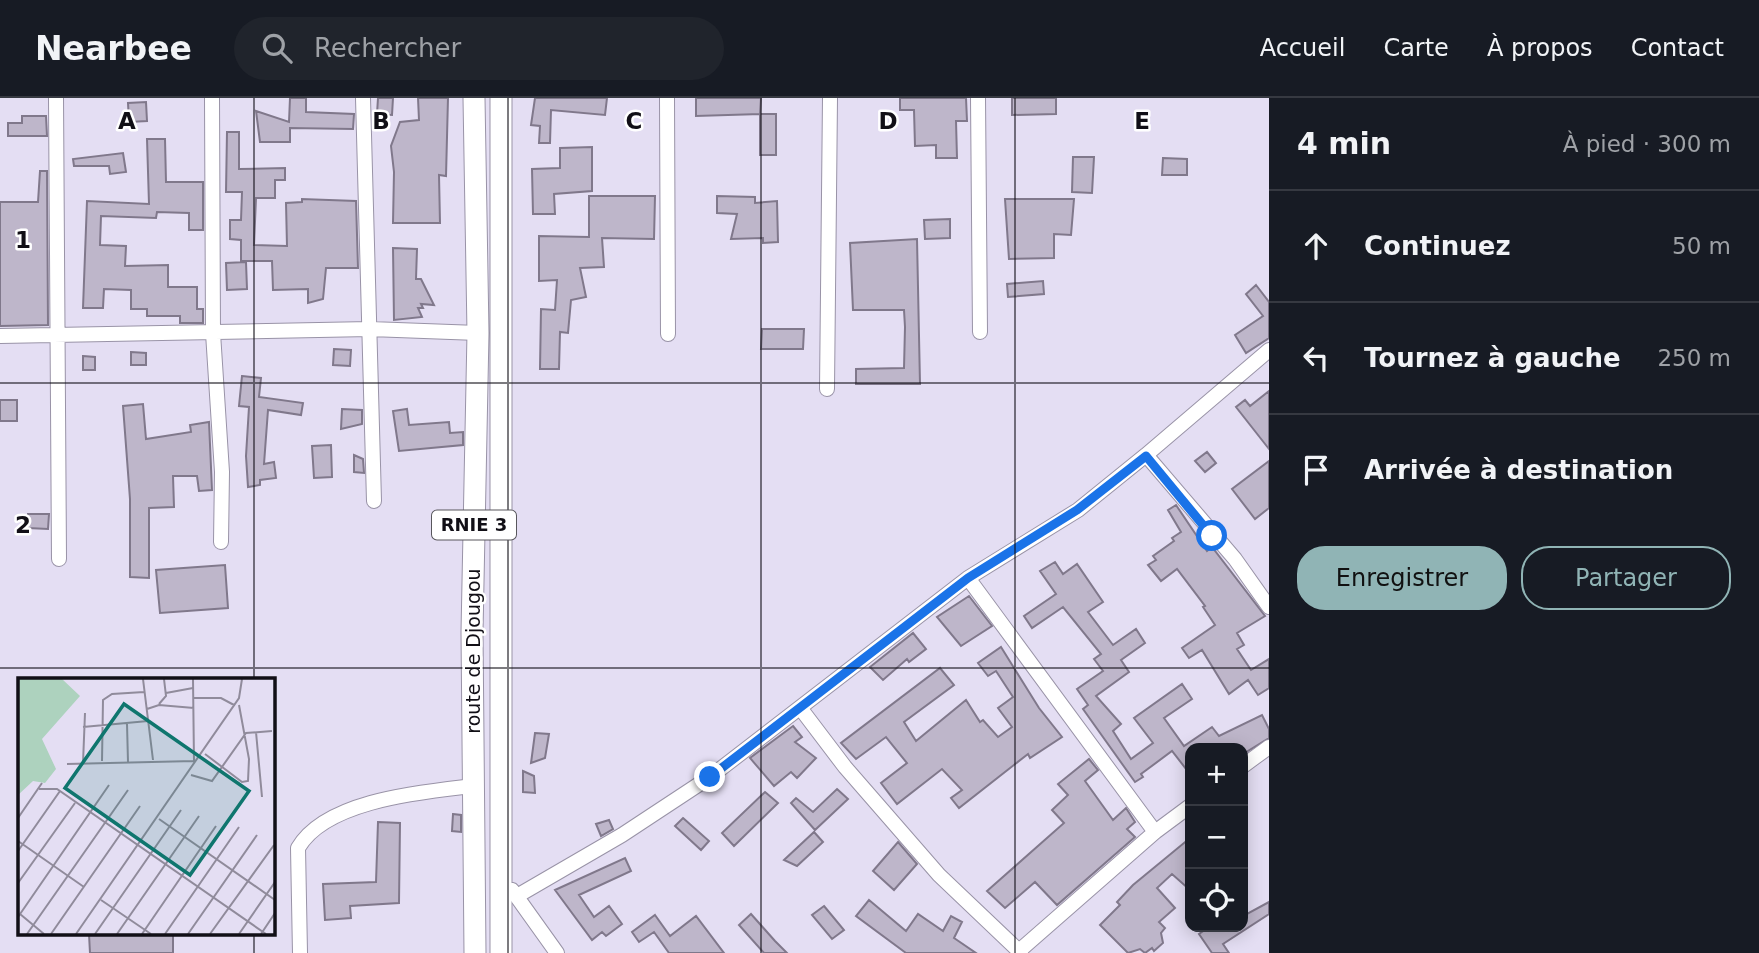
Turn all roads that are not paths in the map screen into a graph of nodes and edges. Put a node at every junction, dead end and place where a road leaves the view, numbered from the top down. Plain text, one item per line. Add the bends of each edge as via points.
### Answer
1 (56, 98) edge
2 (212, 98) edge
3 (363, 98) edge
4 (474, 98) edge
5 (501, 98) edge
6 (667, 98) edge
7 (830, 98) edge
8 (978, 98) edge
9 (370, 329) junction
10 (478, 332) junction
11 (981, 332) dead end
12 (213, 333) junction
13 (57, 334) junction
14 (668, 334) dead end
15 (0, 336) edge
16 (1267, 357) edge
17 (827, 388) dead end
18 (1146, 456) junction
19 (374, 501) dead end
20 (221, 542) dead end
21 (59, 559) dead end
22 (968, 578) junction
23 (1269, 607) edge
24 (801, 709) junction
25 (1269, 747) edge
26 (1248, 762) edge
27 (472, 786) junction
28 (1185, 810) edge
29 (1155, 832) junction
30 (501, 875) junction
31 (517, 896) junction
32 (1020, 952) edge
33 (300, 953) edge
34 (475, 953) edge
35 (501, 953) edge
36 (557, 953) edge

1 - 13 street
2 - 12 street
3 - 9 street
4 - 10 highway, route de Djougou / RNIE 3
5 - 30 highway, route de Djougou / RNIE 3
6 - 14 street
7 - 17 street
8 - 11 street
9 - 10 street
9 - 12 street
9 - 19 street
10 - 27 highway, route de Djougou / RNIE 3
12 - 13 street
12 - 20 street via 222,472
13 - 15 street
13 - 21 street
16 - 18 street
18 - 22 street via 1077,510
18 - 23 street via 1235,559
22 - 24 street
22 - 29 street
24 - 31 street via 688,792
24 - 32 street via 939,875
25 - 26 street
27 - 33 street via 421,792 354,809 305,835 298,848
27 - 34 highway, route de Djougou / RNIE 3
28 - 29 street
29 - 32 street
30 - 31 street
30 - 35 highway, route de Djougou / RNIE 3
31 - 36 street

